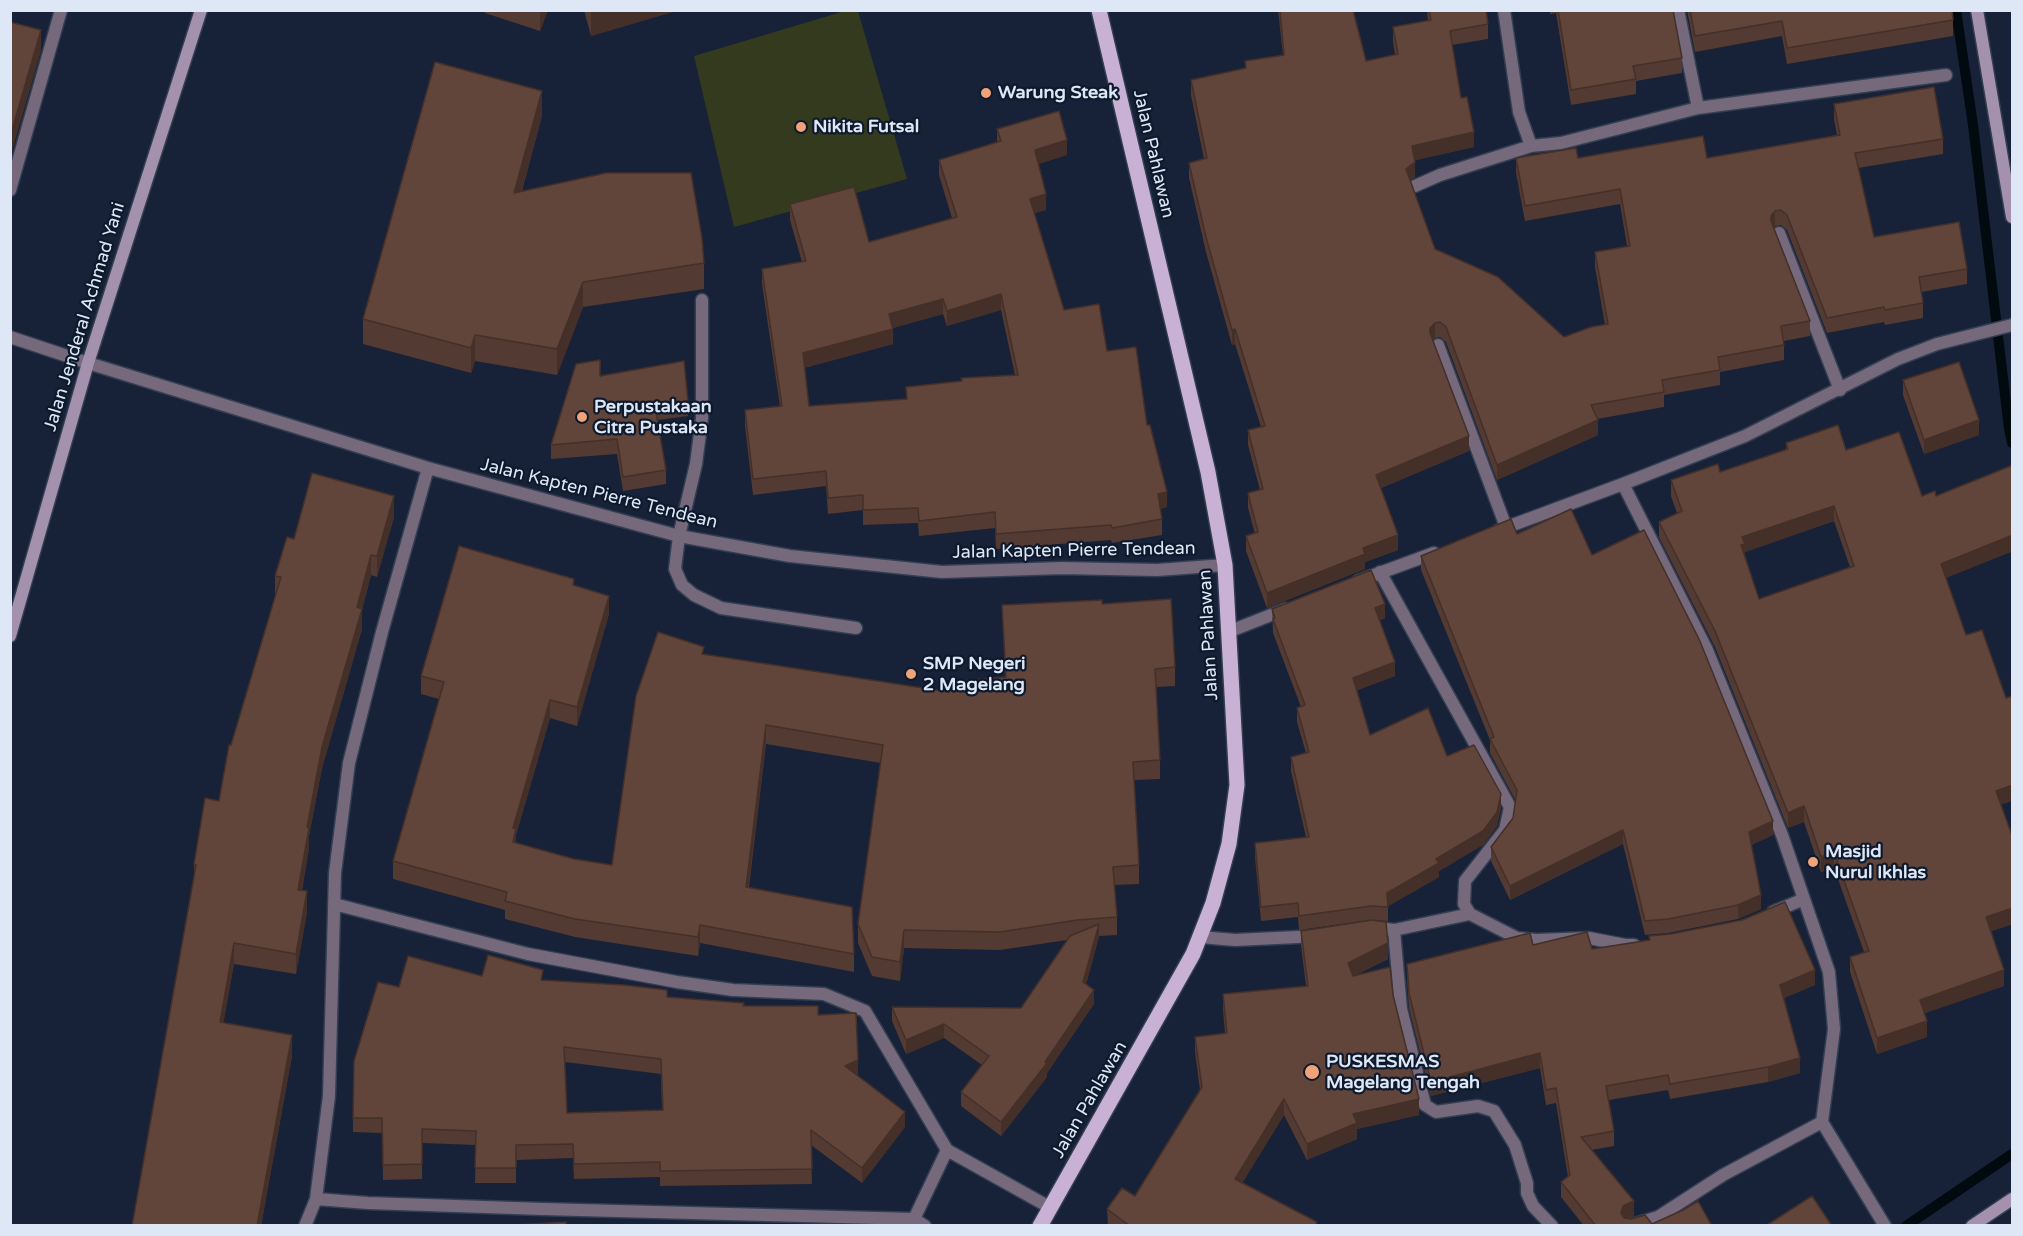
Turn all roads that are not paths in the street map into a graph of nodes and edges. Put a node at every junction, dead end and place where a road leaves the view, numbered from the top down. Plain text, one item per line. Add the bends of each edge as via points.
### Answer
1 (61, 10) edge
2 (201, 10) edge
3 (1100, 10) edge
4 (1504, 10) edge
5 (1678, 10) edge
6 (1977, 10) edge
7 (1946, 75) dead end
8 (1698, 108) junction
9 (1531, 146) junction
10 (1415, 186) edge
11 (10, 190) edge
12 (2013, 217) edge
13 (1779, 233) dead end
14 (702, 300) dead end
15 (2013, 325) edge
16 (10, 337) edge
17 (1437, 345) edge
18 (88, 363) junction
19 (1840, 390) junction
20 (428, 468) junction
21 (1623, 484) junction
22 (1506, 527) junction
23 (1490, 533) edge
24 (679, 536) junction
25 (1448, 548) edge
26 (1225, 565) junction
27 (1380, 572) junction
28 (1348, 585) edge
29 (1293, 606) edge
30 (856, 628) dead end
31 (1228, 632) junction
32 (10, 636) edge
33 (1804, 899) junction
34 (334, 904) junction
35 (1470, 914) junction
36 (1761, 918) edge
37 (1372, 928) edge
38 (1394, 930) junction
39 (1329, 935) edge
40 (1200, 937) junction
41 (1644, 944) edge
42 (1822, 1122) junction
43 (947, 1150) junction
44 (316, 1199) junction
45 (2013, 1199) edge
46 (1051, 1208) junction
47 (914, 1219) junction
48 (305, 1226) edge
49 (925, 1226) edge
50 (1040, 1226) edge
51 (1552, 1226) edge
52 (1629, 1226) edge
53 (1885, 1226) edge
54 (1972, 1226) edge

1 - 11 street
2 - 18 main road, Jalan Jenderal Achmad Yani
3 - 26 main road, Jalan Pahlawan via 1208,472
4 - 9 street via 1519,112
5 - 8 street
6 - 12 main road
7 - 8 street
8 - 9 street via 1562,143
9 - 10 street
13 - 19 street
14 - 24 street via 702,418
15 - 19 street via 1937,344 1898,359
16 - 18 street, Jalan Kapten Pierre Tendean
17 - 22 street
18 - 20 street, Jalan Kapten Pierre Tendean
18 - 32 main road, Jalan Jenderal Achmad Yani
19 - 21 street via 1745,436
20 - 24 street, Jalan Kapten Pierre Tendean
20 - 34 street via 349,764
21 - 22 street
21 - 33 street via 1707,650
22 - 23 street
24 - 26 street, Jalan Kapten Pierre Tendean via 790,556 942,572 1157,570
24 - 30 street via 675,569 682,585 694,595 721,608
25 - 27 street
26 - 31 main road, Jalan Pahlawan
27 - 28 street
27 - 35 street via 1510,807 1505,830 1465,881 1464,904
29 - 31 street
31 - 40 main road, Jalan Pahlawan via 1236,785 1229,844 1214,903
33 - 36 street
33 - 42 street via 1829,972 1834,1029
34 - 43 street via 528,954 665,980 733,990 824,994 865,1011
34 - 44 street via 329,1096
35 - 38 street
35 - 41 street via 1517,938 1589,938 1625,945
37 - 38 street
38 - 51 street via 1401,1009 1425,1105 1436,1112 1478,1106 1494,1111 1515,1145 1533,1206
39 - 40 street via 1235,940
40 - 46 main road, Jalan Pahlawan
42 - 52 street via 1723,1175 1658,1217
42 - 53 street
43 - 46 street
43 - 47 street
44 - 47 street
44 - 48 street
45 - 54 main road
46 - 50 main road, Jalan Pahlawan
47 - 49 street

